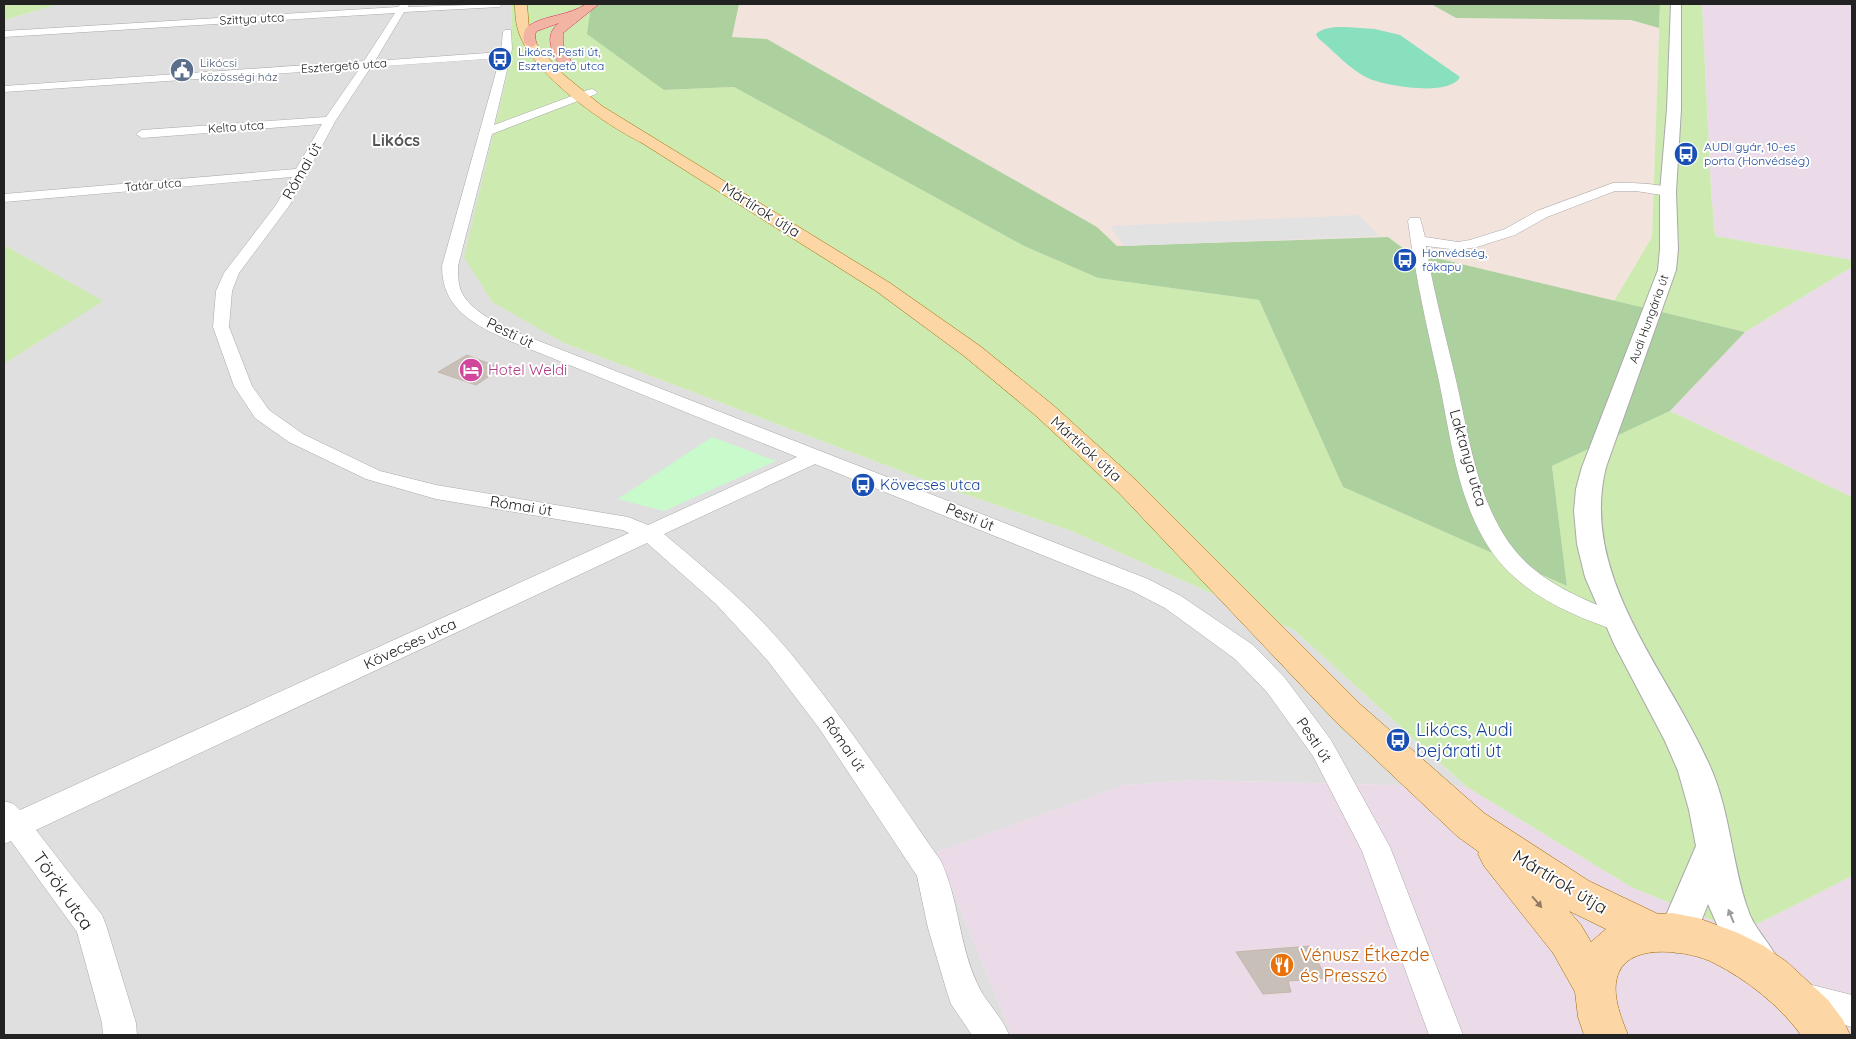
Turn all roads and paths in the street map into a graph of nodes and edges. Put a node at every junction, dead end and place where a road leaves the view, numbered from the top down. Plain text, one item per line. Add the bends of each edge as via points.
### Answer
1 (499, 4) edge
2 (521, 4) edge
3 (1676, 4) edge
4 (403, 7) edge
5 (590, 7) edge
6 (538, 18) junction
7 (20, 22) dead end
8 (4, 32) edge
9 (508, 32) dead end
10 (530, 43) junction
11 (505, 55) junction
12 (564, 61) junction
13 (368, 64) junction
14 (569, 86) junction
15 (4, 89) edge
16 (589, 99) junction
17 (538, 112) junction
18 (330, 120) junction
19 (486, 132) junction
20 (142, 134) dead end
21 (302, 172) junction
22 (1668, 192) junction
23 (4, 198) edge
24 (1415, 221) dead end
25 (1418, 241) junction
26 (816, 456) junction
27 (650, 534) junction
28 (1618, 622) junction
29 (8, 823) edge
30 (1471, 825) junction
31 (1713, 847) junction
32 (1665, 933) junction
33 (1781, 984) junction
34 (1595, 987) junction
35 (1852, 1011) edge
36 (120, 1035) edge
37 (992, 1035) edge
38 (1446, 1035) edge
39 (1606, 1035) edge
40 (1828, 1035) edge

1 - 4 street, Szittya utca
2 - 10 main road via 521,23
3 - 22 street, Audi Hungária út
4 - 8 street, Szittya utca
4 - 13 street, Római út
5 - 6 highway
5 - 12 highway via 556,34 554,39
6 - 10 highway via 531,30
6 - 12 main road via 549,44
7 - 8 street
9 - 11 street, Pesti út
10 - 14 main road via 548,68
11 - 13 street, Esztergető utca
11 - 19 street, Pesti út
12 - 16 main road
13 - 15 street, Esztergető utca
13 - 18 street, Római út
14 - 16 main road
14 - 17 street via 560,100
16 - 17 street
16 - 30 main road, Mártírok útja via 619,126 648,140 883,287 1008,380 1128,487 1341,707
17 - 19 street
18 - 20 street, Kelta utca
18 - 21 street, Római út
19 - 26 street, Pesti út via 450,266 454,294 463,306 492,327 538,347
21 - 23 street, Tatár utca
21 - 27 street, Római út via 282,206 232,273 224,291 221,327 243,386 262,414 296,438 373,475 436,492 628,524
22 - 25 street via 1612,187 1542,214 1510,232 1472,244 1458,246
22 - 28 street, Audi Hungária út via 1667,270 1589,485 1589,539 1596,568
24 - 25 street, Laktanya utca
25 - 28 street, Laktanya utca via 1465,456 1476,496 1491,530 1511,560 1539,583 1592,614
26 - 27 street, Kövecses utca
26 - 38 street, Pesti út via 1140,585 1204,622 1244,652 1276,685 1322,748 1375,847
27 - 29 street, Kövecses utca
27 - 37 street, Római út via 724,598 777,654 828,720 931,871 963,992
28 - 31 street via 1678,733 1695,772 1706,806
29 - 36 street, Török utca via 91,925 120,1023
30 - 32 main road, Mártírok útja via 1575,894
30 -> 34 main road, Mártírok útja via 1567,939
31 - 32 street
33 -> 31 street via 1736,930 1726,905
32 - 33 main road, Mártírok útja via 1712,943 1748,960
32 - 34 main road, Mártírok útja via 1634,936 1619,943 1606,954 1598,969
33 - 35 street
33 - 40 main road, Mártírok útja
34 - 39 main road, Mártírok útja via 1597,1007

